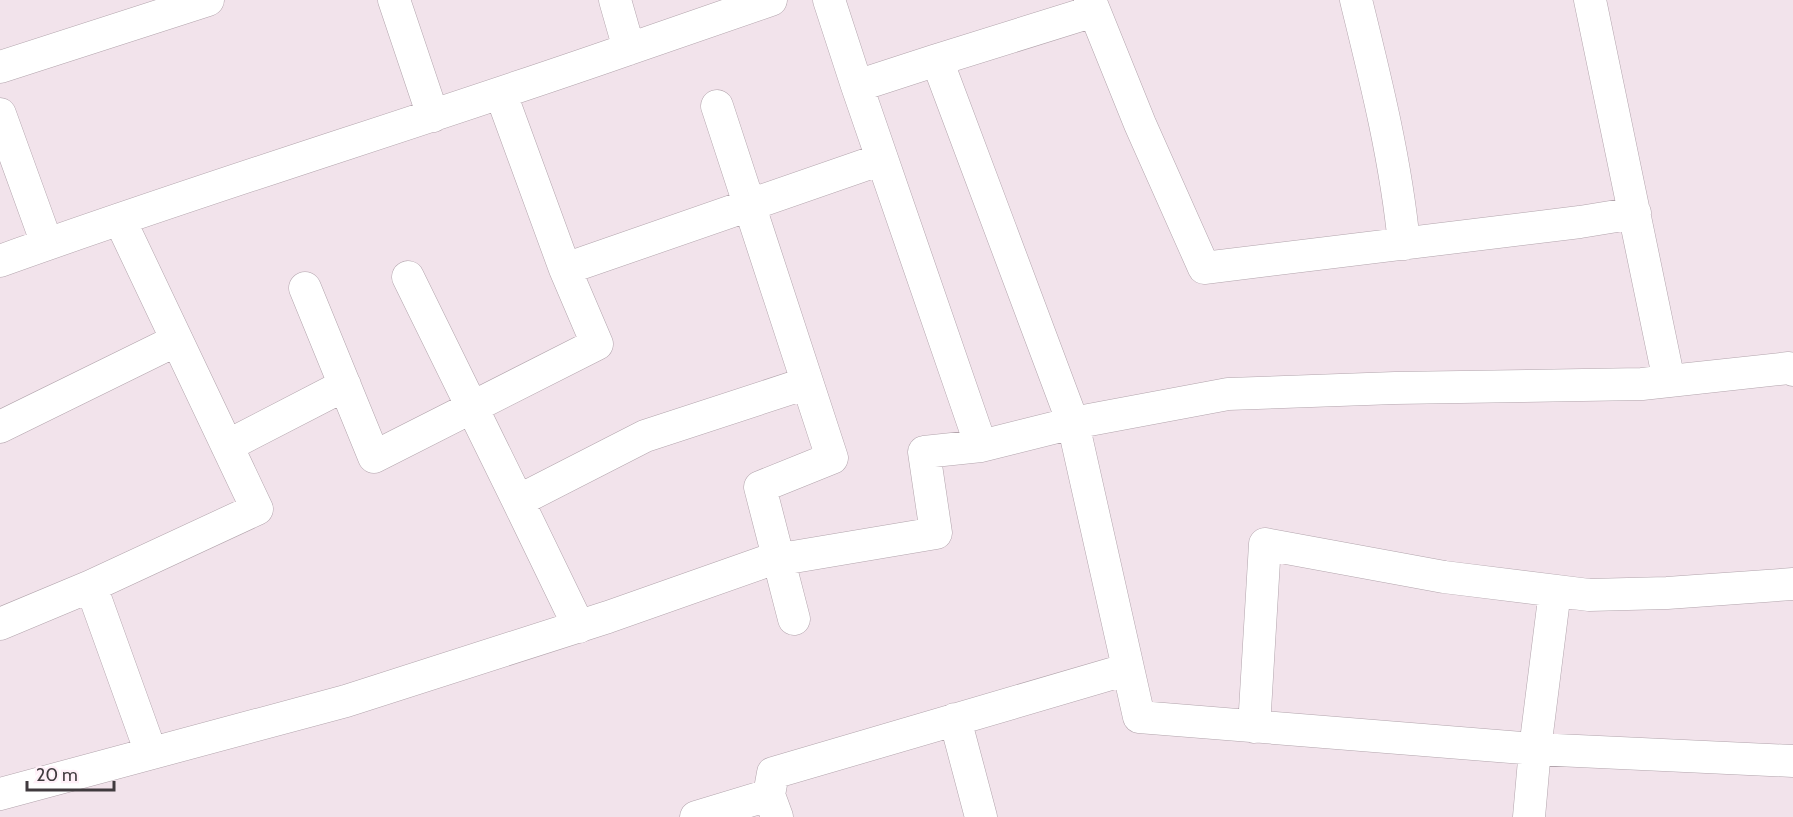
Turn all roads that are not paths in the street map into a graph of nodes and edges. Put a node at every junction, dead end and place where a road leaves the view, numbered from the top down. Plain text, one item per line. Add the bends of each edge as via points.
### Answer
1 (207, 0) edge
2 (394, 0) edge
3 (615, 0) edge
4 (771, 0) edge
5 (829, 0) edge
6 (1356, 0) edge
7 (1590, 0) edge
8 (1092, 6) edge
9 (629, 49) junction
10 (937, 60) junction
11 (0, 67) edge
12 (857, 86) junction
13 (501, 94) junction
14 (717, 106) dead end
15 (0, 114) edge
16 (434, 116) junction
17 (882, 159) junction
18 (749, 206) junction
19 (1635, 213) junction
20 (120, 220) junction
21 (47, 244) junction
22 (1404, 244) junction
23 (0, 261) edge
24 (565, 269) junction
25 (408, 277) dead end
26 (305, 288) dead end
27 (177, 340) junction
28 (1793, 370) edge
29 (1669, 381) junction
30 (807, 383) junction
31 (345, 385) junction
32 (472, 408) junction
33 (1073, 423) junction
34 (0, 427) edge
35 (227, 446) junction
36 (981, 446) junction
37 (518, 501) junction
38 (778, 560) junction
39 (1793, 584) edge
40 (91, 586) junction
41 (1555, 591) junction
42 (794, 620) dead end
43 (0, 624) edge
44 (579, 627) junction
45 (1128, 669) junction
46 (955, 719) junction
47 (1254, 727) junction
48 (1535, 749) junction
49 (151, 753) junction
50 (1793, 761) edge
51 (0, 794) edge
52 (773, 806) edge
53 (696, 817) edge
54 (981, 817) edge
55 (1528, 817) edge

1 - 11 street
2 - 16 street
3 - 9 street
4 - 9 street
5 - 12 street
6 - 22 street via 1381,99
7 - 19 street
8 - 10 street
8 - 22 street via 1204,268
9 - 13 street
10 - 12 street
10 - 33 street
12 - 17 street
13 - 16 street
13 - 24 street
14 - 18 street
15 - 21 street
16 - 20 street
17 - 18 street
17 - 36 street
18 - 24 street
18 - 30 street
19 - 22 street
19 - 29 street
20 - 21 street
20 - 27 street
21 - 23 street
24 - 32 street via 597,344
25 - 32 street
26 - 31 street
27 - 34 street
27 - 35 street
28 - 29 street
29 - 33 street via 1228,394
30 - 37 street via 645,435
30 - 38 street via 832,458 760,487
31 - 32 street via 374,458
31 - 35 street
32 - 37 street
33 - 36 street
33 - 45 street
35 - 40 street via 257,508
36 - 38 street via 924,452 936,533
37 - 44 street
38 - 42 street
38 - 44 street
39 - 41 street via 1667,593 1589,595
40 - 43 street
40 - 49 street
41 - 47 street via 1444,577 1264,544
41 - 48 street
44 - 49 street via 346,701
45 - 46 street
45 - 47 street via 1139,717
46 - 52 street via 773,773
46 - 54 street
47 - 48 street
48 - 50 street
48 - 55 street
49 - 51 street
52 - 53 street

